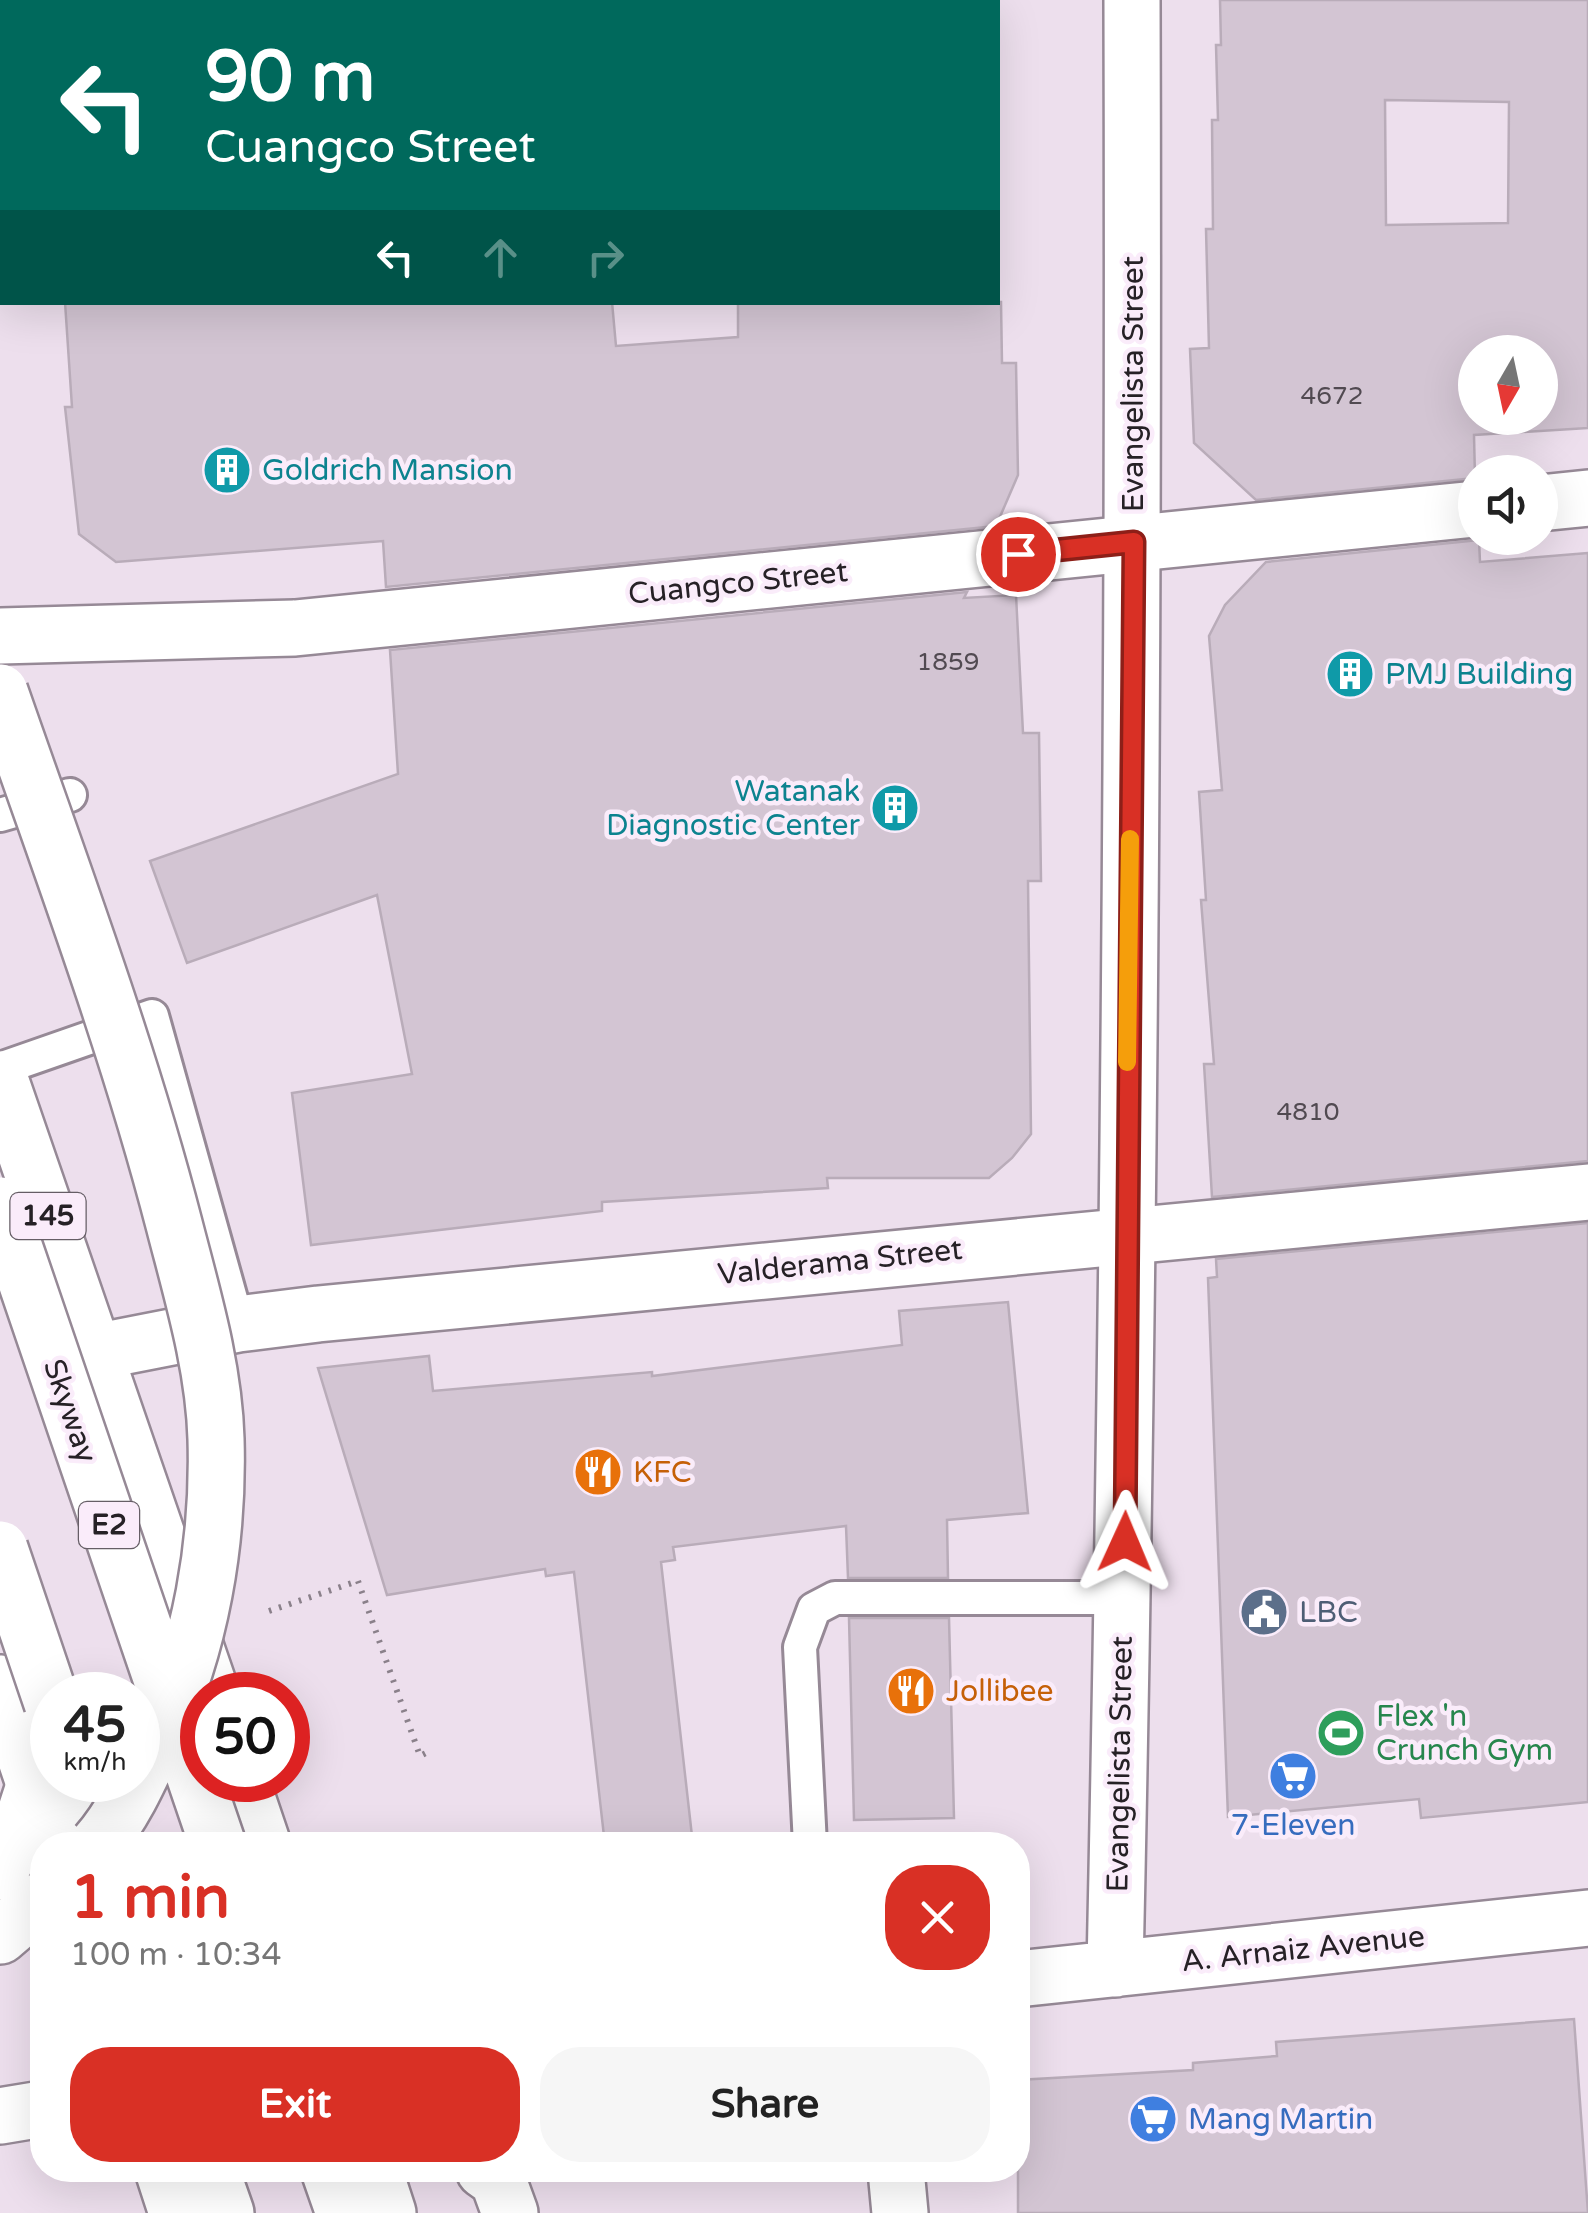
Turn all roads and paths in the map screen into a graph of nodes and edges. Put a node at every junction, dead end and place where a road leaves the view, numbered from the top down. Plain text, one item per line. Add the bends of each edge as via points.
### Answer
1 (1132, 0) edge
2 (1588, 498) edge
3 (1558, 501) edge
4 (1458, 511) edge
5 (1134, 542) junction
6 (0, 636) edge
7 (0, 692) edge
8 (70, 795) dead end
9 (0, 815) edge
10 (0, 1070) edge
11 (0, 1079) edge
12 (1588, 1192) edge
13 (0, 1205) edge
14 (1125, 1234) junction
15 (238, 1324) junction
16 (95, 1352) junction
17 (0, 1549) edge
18 (358, 1581) dead end
19 (1123, 1598) junction
20 (42, 1672) edge
21 (204, 1672) edge
22 (0, 1683) edge
23 (30, 1737) edge
24 (432, 1750) dead end
25 (43, 1802) edge
26 (56, 1802) edge
27 (69, 1802) edge
28 (248, 1802) edge
29 (55, 1832) edge
30 (90, 1832) edge
31 (107, 1832) edge
32 (214, 1832) edge
33 (259, 1832) edge
34 (809, 1832) edge
35 (0, 1872) edge
36 (30, 1911) edge
37 (1588, 1918) edge
38 (30, 1934) edge
39 (0, 1940) edge
40 (1115, 1969) junction
41 (1030, 1978) edge
42 (30, 2111) edge
43 (0, 2116) edge
44 (166, 2182) edge
45 (215, 2182) edge
46 (333, 2182) edge
47 (378, 2182) edge
48 (499, 2182) edge
49 (897, 2182) edge
50 (177, 2213) edge
51 (226, 2213) edge
52 (344, 2213) edge
53 (388, 2213) edge
54 (510, 2213) edge
55 (900, 2213) edge

1 - 5 main road, Evangelista Street
2 - 3 main road
4 - 5 main road, Cuangco Street
5 - 6 main road, Cuangco Street via 313,626
5 - 14 main road, Evangelista Street
7 - 31 main road, bridge via 128,1061 208,1366 216,1436 208,1576 193,1646 170,1714
8 - 9 lane
10 - 15 lane via 152,1016
11 - 16 main road, 145
12 - 14 main road, Valderama Street
13 - 32 main road, Skyway / E2, bridge
14 - 15 main road, Valderama Street
14 - 19 main road, Evangelista Street
15 - 16 main road, Valderama Street
16 - 21 main road, 145
17 - 20 main road, bridge
18 - 24 path via 420,1756
19 - 34 lane via 835,1598 814,1609 800,1647
19 - 40 main road, Evangelista Street
22 - 23 main road
25 - 35 main road
26 - 29 main road
27 - 30 main road
28 - 33 main road
36 - 39 main road
37 - 40 main road, A. Arnaiz Avenue
38 - 39 main road
40 - 41 main road, A. Arnaiz Avenue
42 - 43 main road
44 - 50 main road
45 - 51 main road
46 - 52 main road
47 - 53 main road
48 - 54 main road
49 - 55 main road

